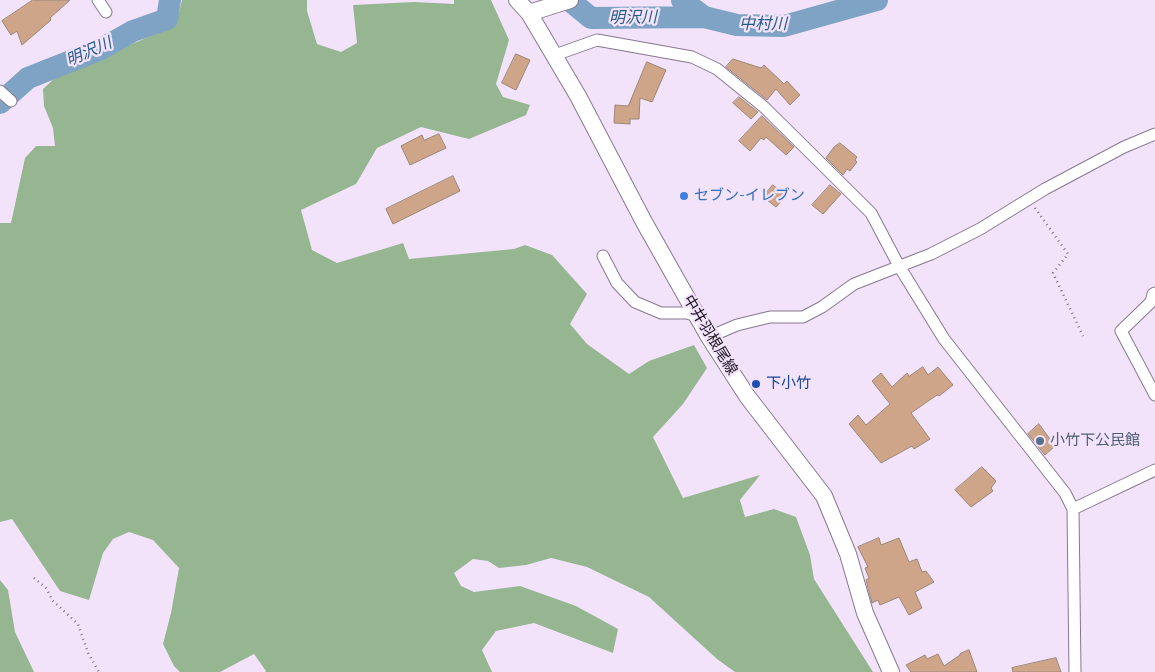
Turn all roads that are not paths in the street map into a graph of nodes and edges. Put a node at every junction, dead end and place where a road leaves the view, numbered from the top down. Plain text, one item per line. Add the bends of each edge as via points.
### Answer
1 (98, 0) edge
2 (517, 0) edge
3 (564, 2) edge
4 (106, 12) dead end
5 (529, 13) junction
6 (555, 56) junction
7 (0, 91) edge
8 (11, 101) dead end
9 (1155, 134) edge
10 (603, 256) dead end
11 (899, 266) junction
12 (1155, 294) edge
13 (697, 316) junction
14 (709, 337) junction
15 (1155, 395) edge
16 (1155, 470) edge
17 (1073, 509) junction
18 (891, 672) edge
19 (1075, 672) edge

1 - 4 street
2 - 5 main road, 中井羽根尾線
3 - 5 main road
5 - 6 main road, 中井羽根尾線
6 - 11 street via 597,40 692,57 716,69 764,107 870,213
6 - 13 main road, 中井羽根尾線
7 - 8 street
9 - 11 street via 1124,147 1028,199 980,229
10 - 13 street via 617,284 635,302 661,313
11 - 14 street via 854,284 804,317 770,317 737,325
11 - 17 street via 944,339 1065,492
12 - 15 street via 1121,331
13 - 14 main road, 中井羽根尾線
14 - 18 main road, 中井羽根尾線 via 747,396 824,496 848,554 865,613
16 - 17 street
17 - 19 street

